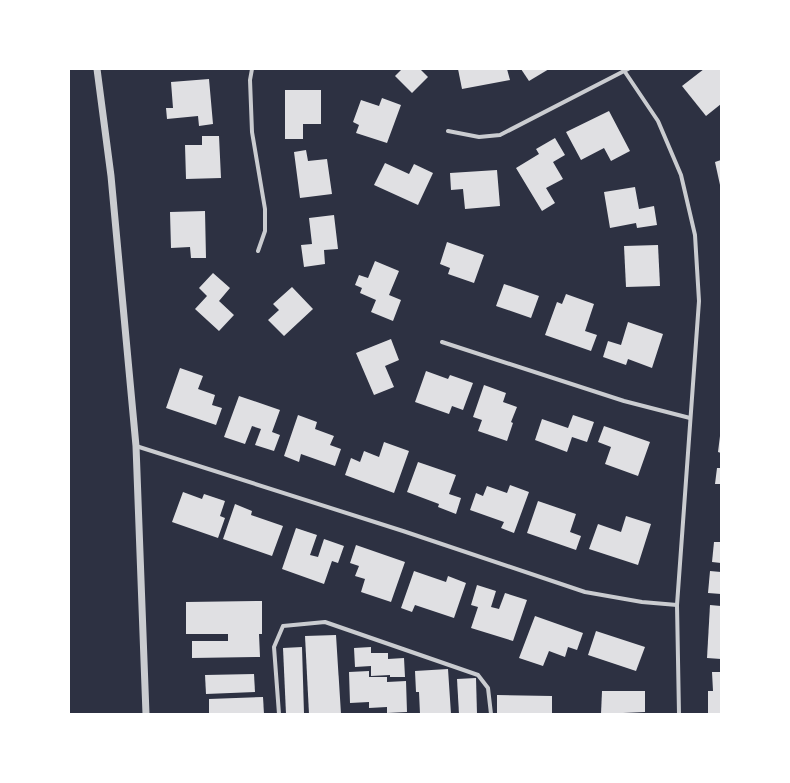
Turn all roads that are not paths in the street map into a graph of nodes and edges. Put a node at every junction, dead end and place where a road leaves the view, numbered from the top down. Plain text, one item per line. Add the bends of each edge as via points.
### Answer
1 (97, 69) edge
2 (252, 69) edge
3 (625, 70) edge
4 (448, 131) dead end
5 (258, 251) dead end
6 (442, 342) dead end
7 (690, 418) junction
8 (136, 446) junction
9 (677, 605) junction
10 (146, 714) edge
11 (279, 714) edge
12 (490, 714) edge
13 (679, 714) edge

1 - 8 street via 111,176
2 - 5 street via 252,132 265,209 264,231
3 - 4 street via 500,135 479,137
3 - 7 street via 658,121 681,175 695,235 699,301
6 - 7 street via 624,401
7 - 9 street
8 - 9 street via 585,592
8 - 10 street
9 - 13 street
11 - 12 street via 274,647 283,626 325,622 478,675 488,688

